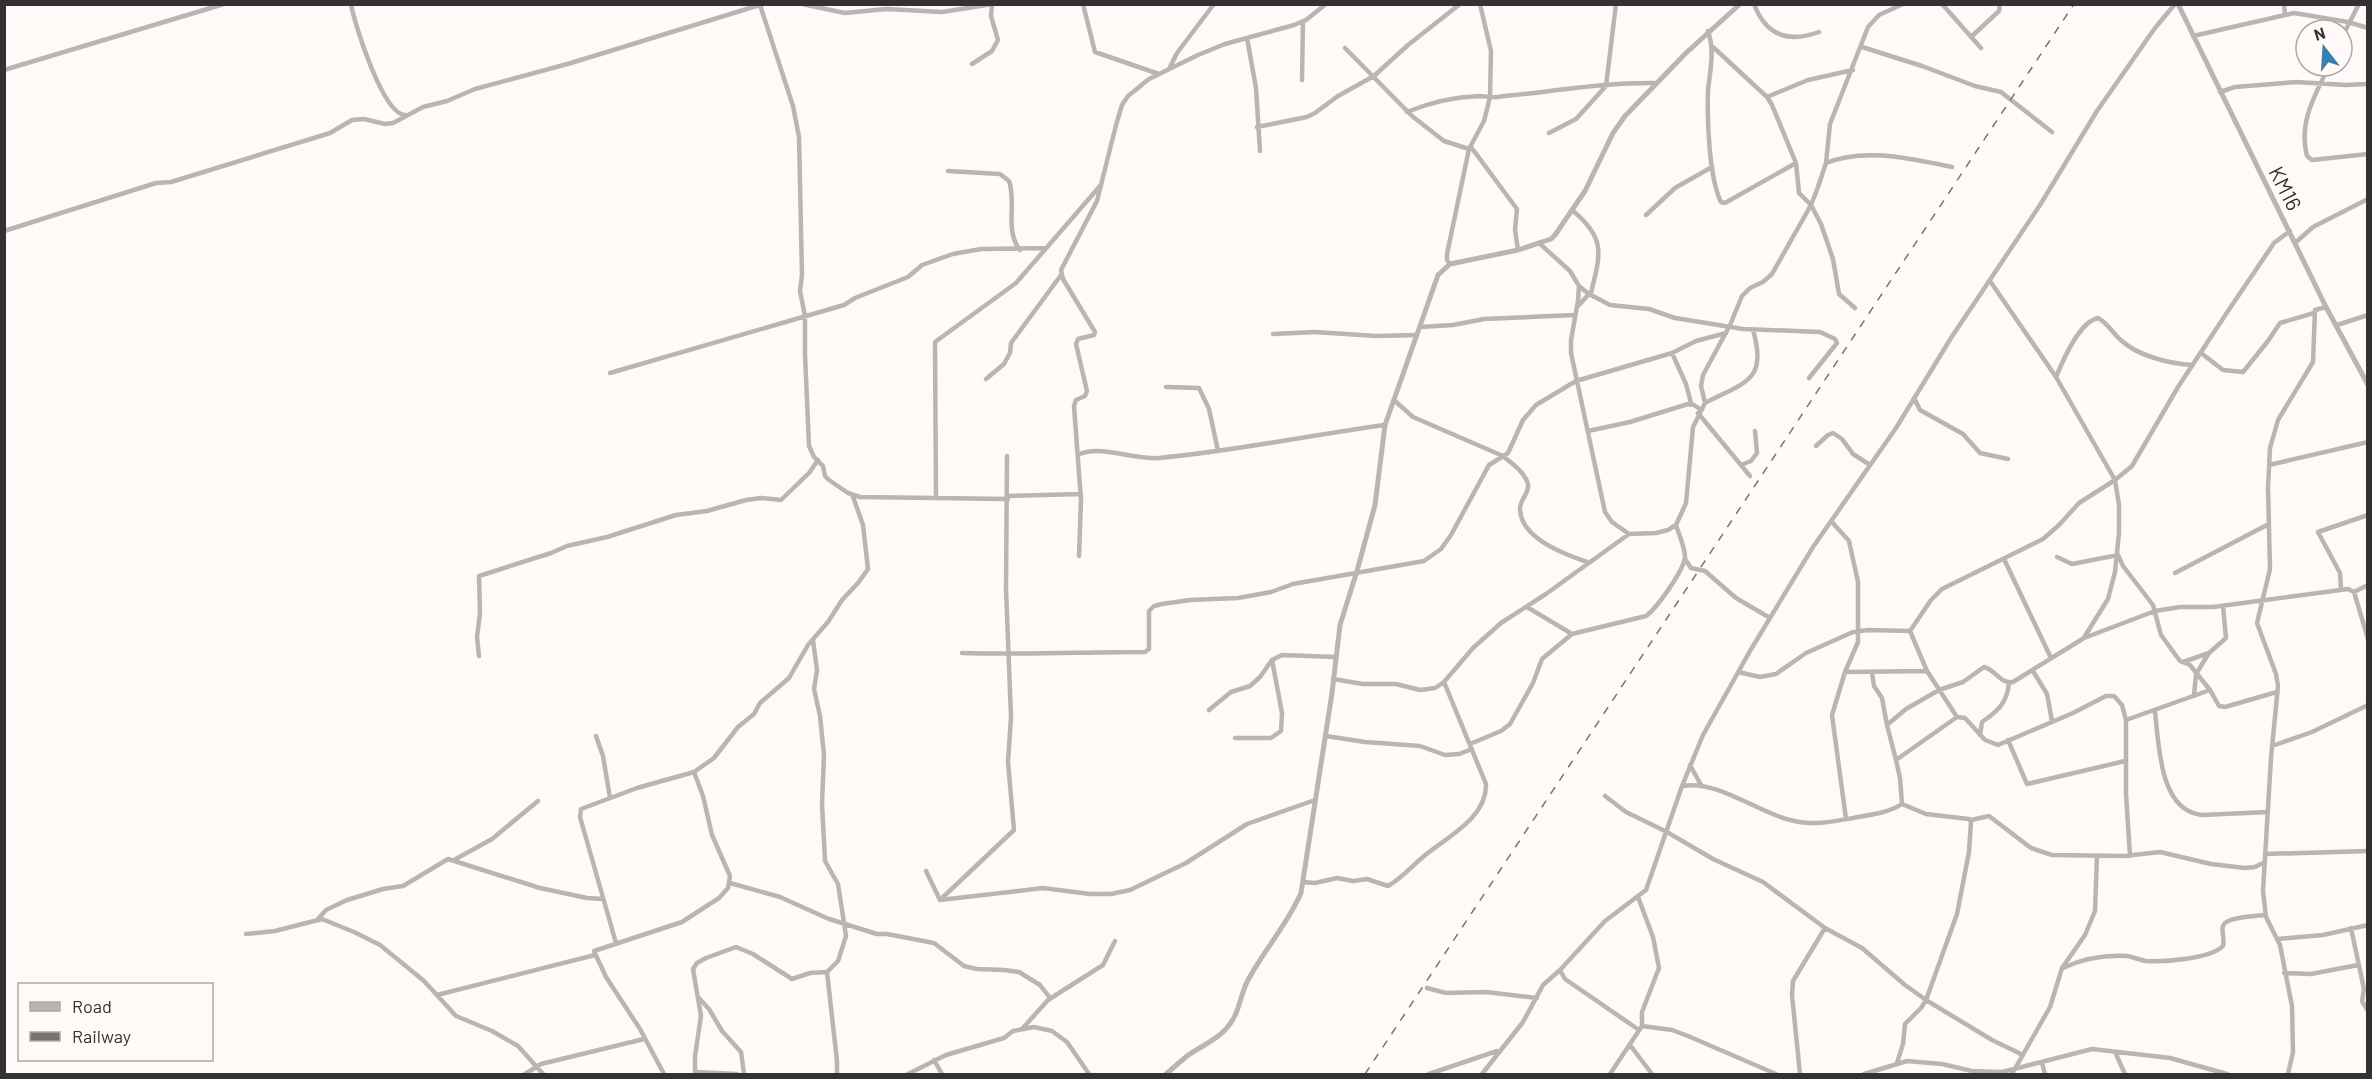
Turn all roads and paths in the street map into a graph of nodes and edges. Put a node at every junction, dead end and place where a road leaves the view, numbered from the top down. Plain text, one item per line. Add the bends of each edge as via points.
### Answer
1 (224, 4) edge
2 (351, 4) edge
3 (801, 4) edge
4 (1083, 4) edge
5 (1214, 4) edge
6 (1326, 4) edge
7 (1460, 4) edge
8 (1480, 4) edge
9 (1616, 4) edge
10 (1740, 4) edge
11 (1754, 4) edge
12 (1903, 4) edge
13 (1942, 4) edge
14 (2000, 4) edge
15 (2176, 4) edge
16 (2284, 4) edge
17 (2358, 4) edge
18 (761, 5) edge
19 (992, 5) edge
20 (2285, 14) junction
21 (2323, 18) edge
22 (2350, 18) edge
23 (1303, 21) junction
24 (1708, 31) junction
25 (1819, 32) dead end
26 (2193, 36) junction
27 (1971, 37) junction
28 (1247, 38) junction
29 (1713, 47) junction
30 (1862, 47) junction
31 (1345, 48) dead end
32 (1981, 48) dead end
33 (972, 64) dead end
34 (1169, 69) junction
35 (4, 70) edge
36 (1852, 70) junction
37 (1160, 74) junction
38 (1374, 76) junction
39 (2323, 78) edge
40 (1302, 80) dead end
41 (2321, 82) junction
42 (1657, 83) junction
43 (2367, 84) edge
44 (1606, 86) junction
45 (2220, 92) junction
46 (1490, 97) junction
47 (1767, 97) junction
48 (1407, 112) junction
49 (408, 115) junction
50 (1257, 126) junction
51 (2052, 132) dead end
52 (1549, 133) dead end
53 (1470, 148) junction
54 (1260, 151) dead end
55 (2367, 154) edge
56 (1796, 163) junction
57 (1826, 163) junction
58 (1712, 167) junction
59 (1952, 167) dead end
60 (948, 171) dead end
61 (1103, 183) junction
62 (2367, 199) edge
63 (1812, 204) junction
64 (1574, 211) junction
65 (1646, 215) dead end
66 (4, 231) edge
67 (2290, 231) junction
68 (1539, 243) junction
69 (2295, 243) junction
70 (1046, 248) junction
71 (1518, 249) junction
72 (1020, 250) junction
73 (1450, 264) junction
74 (1061, 275) junction
75 (1990, 281) junction
76 (1579, 286) junction
77 (1590, 294) junction
78 (2326, 307) junction
79 (1577, 308) junction
80 (1856, 308) dead end
81 (2314, 313) junction
82 (1574, 315) junction
83 (2367, 315) edge
84 (805, 316) junction
85 (1730, 325) junction
86 (2337, 325) junction
87 (1420, 327) junction
88 (1753, 330) junction
89 (1726, 333) junction
90 (1273, 334) dead end
91 (1417, 335) junction
92 (1672, 353) junction
93 (2201, 353) junction
94 (2193, 365) junction
95 (610, 373) dead end
96 (2056, 377) junction
97 (1809, 378) dead end
98 (986, 379) dead end
99 (1576, 381) junction
100 (2367, 386) edge
101 (1166, 387) dead end
102 (1914, 398) junction
103 (1395, 401) junction
104 (1705, 402) junction
105 (1691, 404) junction
106 (1699, 411) junction
107 (1385, 425) junction
108 (1588, 431) junction
109 (1755, 431) dead end
110 (2367, 442) edge
111 (1816, 446) dead end
112 (1218, 451) junction
113 (1078, 455) junction
114 (1007, 456) dead end
115 (1503, 456) junction
116 (2008, 459) dead end
117 (818, 460) junction
118 (1741, 465) junction
119 (1870, 465) junction
120 (2269, 465) junction
121 (1750, 476) dead end
122 (2115, 480) junction
123 (852, 494) junction
124 (1081, 494) junction
125 (936, 497) junction
126 (1008, 497) junction
127 (2367, 514) edge
128 (1831, 521) junction
129 (1676, 525) junction
130 (2267, 525) junction
131 (1629, 534) junction
132 (2118, 555) junction
133 (1079, 556) dead end
134 (2057, 557) dead end
135 (1685, 559) junction
136 (2004, 559) junction
137 (1587, 562) junction
138 (2175, 573) dead end
139 (1356, 574) junction
140 (2367, 585) edge
141 (2341, 589) junction
142 (2354, 592) junction
143 (2262, 601) junction
144 (2223, 606) junction
145 (1527, 607) junction
146 (2155, 611) junction
147 (1770, 618) junction
148 (2365, 618) edge
149 (1858, 631) junction
150 (1911, 631) junction
151 (1572, 634) junction
152 (2084, 638) junction
153 (813, 639) junction
154 (2367, 639) edge
155 (962, 653) dead end
156 (2209, 653) junction
157 (1007, 655) junction
158 (479, 656) dead end
159 (1335, 657) junction
160 (2051, 658) junction
161 (1272, 660) junction
162 (2182, 662) junction
163 (2032, 670) junction
164 (1927, 671) junction
165 (1738, 672) junction
166 (1845, 672) junction
167 (1872, 673) junction
168 (2196, 674) junction
169 (1333, 678) junction
170 (1444, 682) junction
171 (2009, 683) junction
172 (1939, 690) junction
173 (2210, 690) junction
174 (2277, 692) junction
175 (2194, 696) junction
176 (2367, 705) edge
177 (1209, 710) dead end
178 (2155, 712) junction
179 (1957, 717) junction
180 (2126, 720) junction
181 (2052, 721) junction
182 (1887, 726) junction
183 (1980, 735) junction
184 (596, 736) dead end
185 (1326, 736) junction
186 (1235, 738) dead end
187 (2008, 740) junction
188 (2272, 746) junction
189 (1471, 747) junction
190 (1896, 760) junction
191 (2125, 761) junction
192 (1690, 765) junction
193 (694, 772) junction
194 (1701, 785) junction
195 (1682, 786) junction
196 (1605, 796) dead end
197 (610, 798) junction
198 (1316, 800) junction
199 (538, 801) dead end
200 (1902, 804) junction
201 (2268, 812) junction
202 (1846, 819) junction
203 (1971, 820) junction
204 (1667, 832) junction
205 (2367, 851) edge
206 (2265, 854) junction
207 (2097, 856) junction
208 (2130, 856) junction
209 (453, 860) junction
210 (2265, 862) junction
211 (926, 871) dead end
212 (1303, 882) junction
213 (730, 883) junction
214 (1638, 897) junction
215 (603, 899) junction
216 (940, 900) junction
217 (2265, 915) junction
218 (318, 919) junction
219 (845, 923) junction
220 (2367, 925) edge
221 (1825, 928) junction
222 (2351, 928) junction
223 (246, 934) dead end
224 (2278, 939) junction
225 (1115, 941) dead end
226 (616, 942) junction
227 (2079, 944) junction
228 (595, 956) junction
229 (2080, 960) junction
230 (2358, 964) junction
231 (2062, 968) junction
232 (1560, 970) junction
233 (827, 972) junction
234 (2284, 973) junction
235 (1550, 979) junction
236 (1565, 979) junction
237 (1427, 988) dead end
238 (437, 995) junction
239 (698, 997) junction
240 (1050, 998) junction
241 (1537, 998) junction
242 (1926, 1000) junction
243 (2367, 1011) edge
244 (1640, 1028) junction
245 (1022, 1029) junction
246 (645, 1039) junction
247 (1630, 1045) junction
248 (1499, 1050) junction
249 (2115, 1052) junction
250 (2023, 1055) junction
251 (934, 1060) junction
252 (1898, 1063) junction
253 (2042, 1063) junction
254 (535, 1067) junction
255 (2013, 1072) edge
256 (695, 1073) edge
257 (525, 1074) edge
258 (543, 1074) edge
259 (664, 1074) edge
260 (737, 1074) edge
261 (744, 1074) edge
262 (837, 1074) edge
263 (908, 1074) edge
264 (942, 1074) edge
265 (1089, 1074) edge
266 (1166, 1074) edge
267 (1429, 1074) edge
268 (1482, 1074) edge
269 (1610, 1074) edge
270 (1652, 1074) edge
271 (1776, 1074) edge
272 (1800, 1074) edge
273 (1864, 1074) edge
274 (2045, 1074) edge
275 (2125, 1074) edge
276 (2227, 1074) edge
277 (2288, 1074) edge

1 - 35 street
2 - 49 street via 385,96 396,113
3 - 19 street via 845,12 942,12
4 - 37 street via 1095,52
5 - 34 street
6 - 23 street
7 - 38 street
8 - 46 street via 1491,51
9 - 44 street
10 - 24 street
11 - 25 street via 1767,25 1783,36
12 - 30 street via 1873,20
13 - 27 street
14 - 27 street via 1999,11
15 - 26 street, KM16
15 - 75 street via 2097,111
16 - 20 street
17 - 22 street
18 - 49 street via 475,89
18 - 84 street via 800,137 800,291
19 - 33 street via 996,45
20 - 21 street
20 - 26 street
23 - 28 street
23 - 40 street
24 - 29 street
24 - 42 street
26 - 45 street, KM16
27 - 32 street
28 - 34 street
28 - 50 street via 1256,88
29 - 47 street
29 - 58 street via 1708,94
30 - 36 street
30 - 51 street via 2001,92
31 - 38 street
34 - 37 street
36 - 47 street via 1808,80
36 - 57 street via 1830,124
37 - 61 street via 1136,88 1122,105
38 - 48 street
38 - 50 street via 1307,117
39 - 41 street
41 - 43 street
41 - 45 street via 2235,87
41 - 55 street via 2305,123 2308,159
42 - 44 street
42 - 64 street via 1619,123
44 - 46 street
44 - 52 street via 1576,119
45 - 67 street, KM16
46 - 48 street via 1444,100
46 - 53 street via 1484,121
47 - 56 street
48 - 53 street via 1444,141
49 - 66 street via 385,124 352,120 334,132 278,150
50 - 54 street
53 - 71 street via 1517,209
53 - 73 street via 1447,254
56 - 58 street via 1725,203 1718,195
56 - 63 street via 1799,193
57 - 59 street via 1869,155
57 - 63 street
58 - 65 street via 1675,188
60 - 72 street via 1000,174 1009,181 1012,238
61 - 70 street
61 - 74 street
62 - 69 street via 2313,227
63 - 80 street via 1833,259 1839,294
63 - 85 street via 1772,273 1742,296
64 - 68 street via 1555,235
64 - 77 street via 1592,228 1600,248
67 - 69 street, KM16
67 - 93 street via 2274,243
68 - 71 street
68 - 76 street via 1570,271
69 - 78 street, KM16
70 - 72 street
70 - 125 street via 1016,283 935,342
71 - 73 street
72 - 84 street via 981,249 952,254 844,305
73 - 87 street via 1438,275
74 - 98 street via 1011,343 1004,364
74 - 113 street via 1095,332 1078,339 1076,344 1087,391 1074,406
75 - 96 street
75 - 102 street
76 - 77 street
76 - 79 street
77 - 79 street
77 - 85 street via 1610,305
78 - 81 street
78 - 86 street, KM16
79 - 82 street
81 - 93 street via 2280,323 2243,372 2223,370
81 - 120 street via 2313,362 2278,420
82 - 87 street via 1484,319
82 - 99 street via 1570,340
83 - 86 street
84 - 95 street
84 - 117 street via 809,446
85 - 88 street
85 - 89 street
86 - 100 street, KM16
87 - 91 street
88 - 97 street via 1816,331 1835,339 1837,343
88 - 104 street via 1759,359 1753,375
89 - 92 street
89 - 104 street via 1702,375
90 - 91 street
91 - 103 street
92 - 99 street
92 - 105 street
93 - 94 street
94 - 96 street via 2139,352 2098,318 2090,321 2073,342
94 - 122 street via 2132,466
96 - 122 street
99 - 108 street
99 - 115 street via 1530,410 1511,449
101 - 112 street via 1199,388 1209,409
102 - 116 street via 1920,410 1964,434 1980,453
102 - 119 street
103 - 107 street
103 - 115 street via 1413,417
104 - 106 street
105 - 106 street
105 - 108 street
106 - 118 street
106 - 129 street via 1693,427 1686,503
107 - 112 street
107 - 139 street via 1377,494
108 - 131 street via 1605,512
109 - 118 street via 1757,453
110 - 120 street
111 - 119 street via 1833,433
112 - 113 street via 1156,458 1093,451
113 - 124 street
114 - 126 street
115 - 137 street via 1528,483 1520,512 1529,530 1557,550
115 - 139 street via 1489,465 1459,523 1432,557 1412,565
117 - 123 street via 829,480
117 - 158 street via 781,500 746,500 707,512 676,515 479,576
118 - 121 street
119 - 128 street
120 - 130 street
122 - 132 street via 2119,504
122 - 136 street via 2079,503 2043,539
123 - 125 street
123 - 153 street via 863,525 868,569
124 - 126 street
124 - 133 street
125 - 126 street
126 - 157 street
127 - 141 street via 2318,532 2340,573
128 - 147 street
128 - 149 street via 1852,549 1858,582
129 - 131 street via 1656,533
129 - 135 street
130 - 138 street
130 - 143 street via 2270,569
131 - 137 street
132 - 134 street via 2072,564
132 - 146 street
132 - 152 street via 2108,599
135 - 147 street via 1690,568 1705,572 1736,598
135 - 151 street via 1646,616
136 - 150 street via 1942,589
136 - 160 street
137 - 145 street
139 - 157 street via 1238,598 1154,606 1149,611 1149,649 1145,652
139 - 159 street via 1340,625
140 - 142 street
141 - 142 street
141 - 143 street
142 - 148 street
143 - 144 street
143 - 174 street via 2257,623 2276,674
144 - 146 street
144 - 156 street via 2226,638
145 - 151 street
145 - 170 street via 1486,636
146 - 152 street
146 - 162 street via 2161,635
147 - 165 street
148 - 154 street
149 - 150 street
149 - 165 street via 1806,653 1776,674 1760,677
149 - 166 street via 1858,642
150 - 164 street
151 - 189 street via 1542,660 1510,724
152 - 160 street
153 - 193 street via 789,678 760,703 714,758
153 - 219 street via 817,670 814,689 824,755 825,861 838,884
155 - 157 street
156 - 162 street
156 - 168 street
157 - 216 street via 1011,717 1008,762 1014,830
159 - 161 street via 1282,655
159 - 169 street
160 - 163 street
161 - 177 street via 1250,686 1231,692
161 - 186 street via 1282,713 1281,731 1271,738
162 - 168 street
163 - 171 street
163 - 181 street via 2047,694
164 - 167 street
164 - 172 street
165 - 192 street
166 - 167 street
166 - 202 street via 1832,715
167 - 182 street
168 - 173 street
168 - 175 street
169 - 170 street via 1428,690
169 - 185 street
170 - 189 street
171 - 172 street via 1984,667 1963,682
171 - 183 street via 2005,701 1982,722
172 - 179 street
172 - 182 street via 1906,709
173 - 174 street via 2219,706 2225,707
173 - 175 street
174 - 188 street
175 - 178 street
176 - 188 street
178 - 180 street
178 - 201 street via 2163,775 2183,809 2191,814
179 - 183 street via 1965,718
179 - 190 street
180 - 181 street via 2119,699 2110,695
180 - 191 street
181 - 187 street
182 - 190 street
183 - 187 street via 1994,745
184 - 197 street
185 - 189 street via 1420,746 1445,755 1460,754
185 - 198 street
187 - 191 street via 2027,784
188 - 201 street
189 - 212 street via 1486,793 1465,828 1388,886 1367,879
190 - 200 street
191 - 208 street
192 - 194 street
192 - 195 street
193 - 197 street
193 - 213 street
194 - 195 street
194 - 202 street via 1796,822
195 - 204 street
196 - 204 street via 1626,812
197 - 215 street via 580,809
198 - 212 street
198 - 216 street via 1247,824 1186,863 1130,890 1090,894 1044,888
199 - 209 street via 492,839
200 - 202 street
200 - 203 street via 1926,814
201 - 206 street
203 - 207 street via 1989,816 2042,853
203 - 242 street via 1958,914
204 - 214 street via 1646,890
204 - 221 street via 1763,882
205 - 206 street
206 - 210 street
207 - 208 street
207 - 227 street via 2095,911
208 - 210 street via 2160,852 2245,868
209 - 215 street via 540,888
209 - 218 street via 446,860 400,888 383,889 340,903
210 - 217 street
211 - 216 street
212 - 266 street via 1296,905 1249,978 1233,1020 1219,1036
213 - 219 street via 780,897
213 - 226 street via 719,898 682,922
214 - 232 street via 1605,921
214 - 244 street via 1659,968
215 - 226 street
217 - 224 street
217 - 229 street via 2225,922 2223,946 2209,954 2157,960 2126,956
218 - 223 street
218 - 238 street via 380,945
219 - 233 street via 842,953
219 - 240 street via 878,934 934,943 955,961 976,969 1019,972 1040,985
220 - 222 street
221 - 242 street via 1862,948
221 - 272 street via 1793,981
222 - 224 street
222 - 230 street
224 - 234 street
225 - 240 street via 1103,965
226 - 228 street via 594,951
227 - 229 street
227 - 231 street
228 - 238 street
228 - 246 street
229 - 231 street
230 - 234 street via 2311,974
230 - 243 street via 2364,989 2362,1001
231 - 250 street via 2050,1007
232 - 235 street
232 - 236 street
233 - 239 street via 792,979 747,951 731,948 694,966
233 - 262 street
234 - 277 street via 2294,1038
235 - 236 street
235 - 241 street
236 - 244 street
237 - 241 street via 1446,993 1486,992
238 - 254 street via 461,1019 511,1041
239 - 256 street via 701,1027
239 - 261 street via 741,1052
240 - 245 street
241 - 248 street via 1513,1036
242 - 250 street
242 - 252 street via 1905,1024
244 - 247 street
244 - 271 street via 1672,1030
245 - 251 street
245 - 265 street via 1052,1031 1072,1047
246 - 254 street
246 - 259 street
247 - 269 street
247 - 270 street
248 - 267 street
248 - 268 street
249 - 253 street via 2086,1050
249 - 275 street
249 - 276 street via 2170,1058
250 - 255 street
251 - 263 street
251 - 264 street
252 - 255 street via 1930,1062 1978,1071
252 - 273 street
253 - 255 street
253 - 274 street
254 - 257 street
254 - 258 street
256 - 260 street

